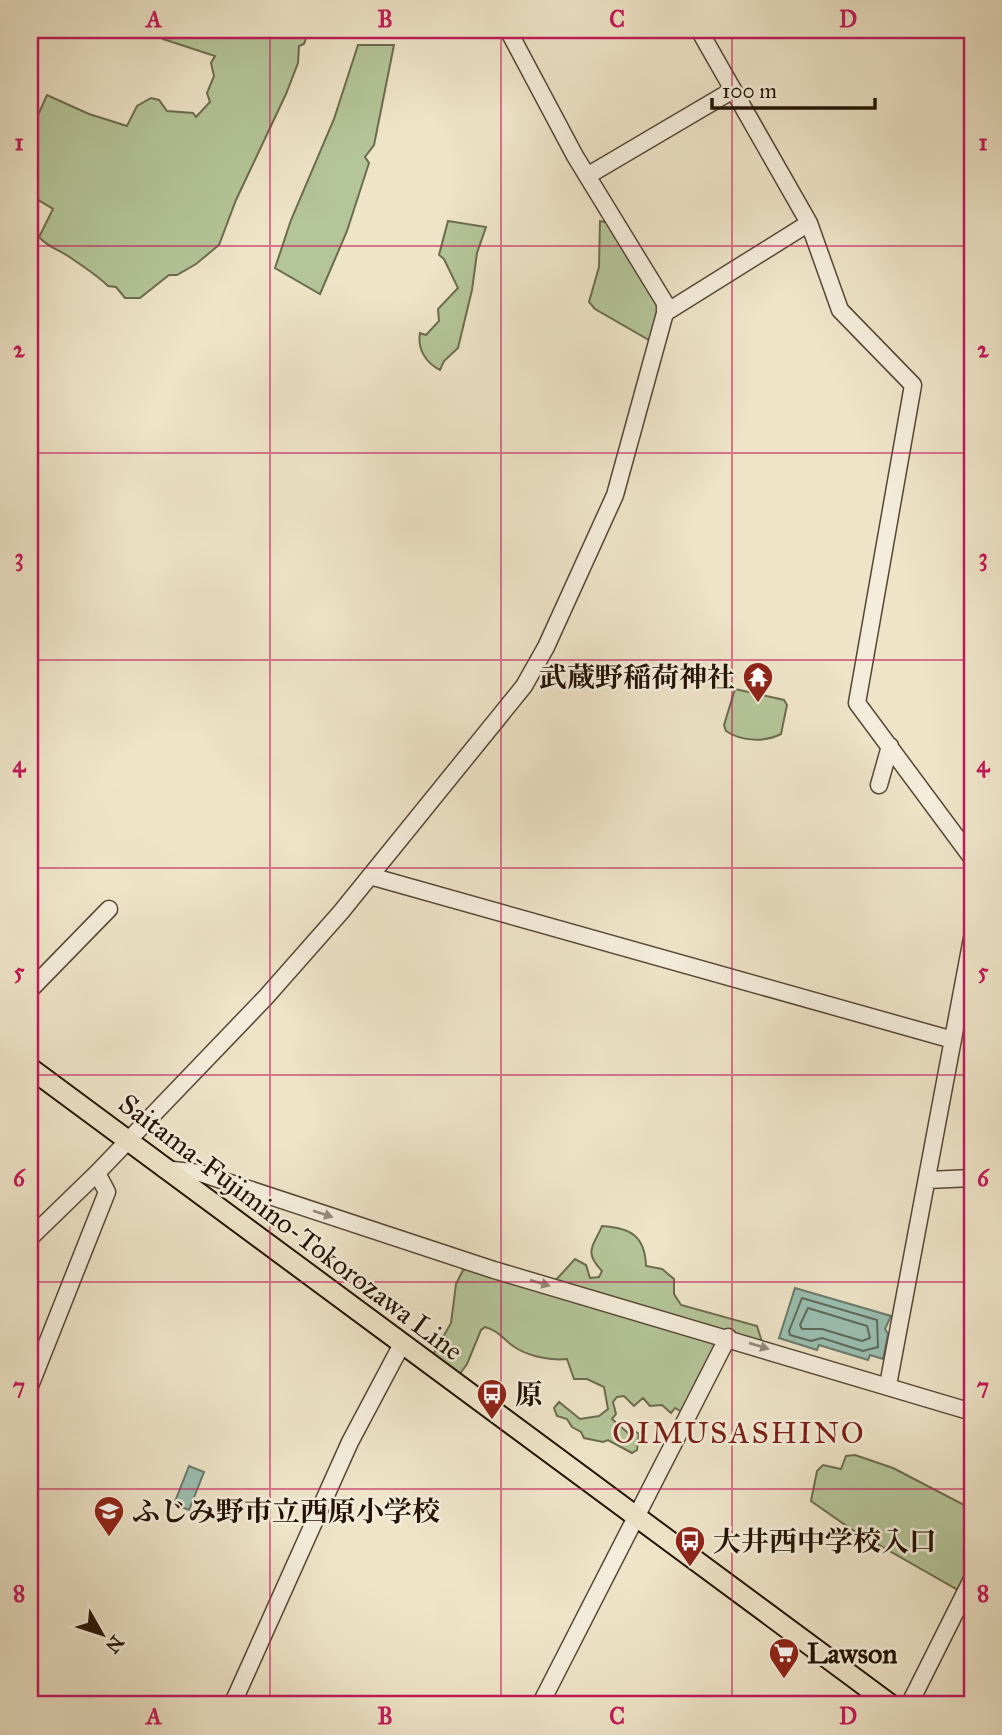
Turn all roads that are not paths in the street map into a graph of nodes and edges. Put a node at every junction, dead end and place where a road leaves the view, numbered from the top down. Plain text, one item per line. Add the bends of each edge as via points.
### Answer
1 (508, 30) edge
2 (699, 30) edge
3 (733, 90) junction
4 (587, 176) junction
5 (808, 223) junction
6 (666, 313) junction
7 (890, 746) junction
8 (879, 785) dead end
9 (972, 858) edge
10 (370, 876) junction
11 (109, 909) dead end
12 (972, 938) edge
13 (30, 990) edge
14 (953, 1040) junction
15 (30, 1068) edge
16 (126, 1140) junction
17 (164, 1169) junction
18 (97, 1173) junction
19 (972, 1178) edge
20 (928, 1180) junction
21 (30, 1238) edge
22 (728, 1337) junction
23 (402, 1344) junction
24 (888, 1385) junction
25 (30, 1386) edge
26 (972, 1412) edge
27 (635, 1516) junction
28 (972, 1580) edge
29 (232, 1705) edge
30 (540, 1705) edge
31 (891, 1705) edge
32 (909, 1705) edge

1 - 4 street
2 - 3 street
3 - 4 street
3 - 5 street
4 - 6 street via 662,294
5 - 6 street
5 - 7 street via 840,310 914,384 857,699
6 - 10 street via 615,495 535,669 501,718
7 - 8 street
7 - 9 street
10 - 14 street
10 - 16 street via 266,997
11 - 13 street
12 - 14 street
14 - 20 street
15 - 16 main road, Saitama-Fujimino-Tokorozawa Line
16 - 17 main road, Saitama-Fujimino-Tokorozawa Line
16 - 18 street
17 -> 22 street via 200,1173 494,1270
17 - 23 main road, Saitama-Fujimino-Tokorozawa Line
18 - 21 street
18 - 25 street via 107,1192
19 - 20 street
20 - 24 street
22 -> 24 street
22 - 27 street
23 - 27 main road, Saitama-Fujimino-Tokorozawa Line
23 - 29 street via 350,1442
24 - 26 street
27 - 30 street
27 - 31 main road, Saitama-Fujimino-Tokorozawa Line
28 - 32 street

